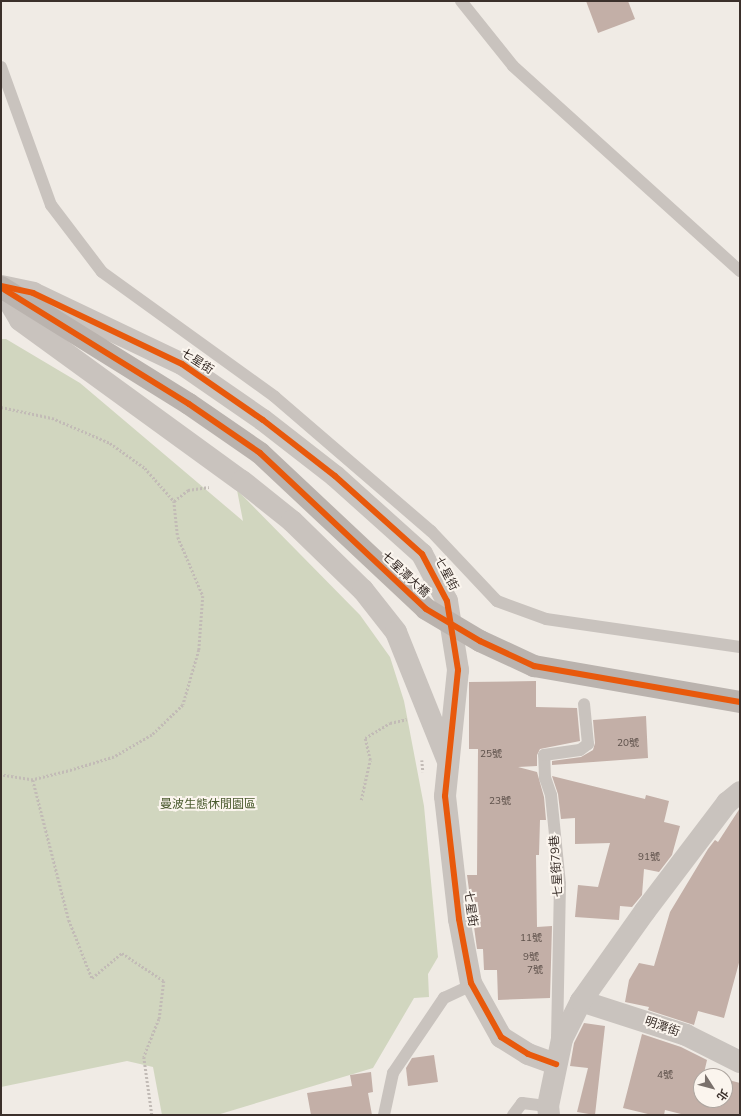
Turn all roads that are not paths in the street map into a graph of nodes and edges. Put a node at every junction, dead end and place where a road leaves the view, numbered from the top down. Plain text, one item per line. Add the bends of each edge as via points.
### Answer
1 (461, 1) edge
2 (1, 67) edge
3 (740, 271) edge
4 (1, 287) edge
5 (740, 647) edge
6 (740, 702) edge
7 (584, 704) dead end
8 (449, 762) junction
9 (740, 792) edge
10 (472, 985) junction
11 (581, 1001) junction
12 (740, 1062) edge
13 (556, 1064) junction
14 (548, 1110) edge
15 (384, 1115) edge
16 (513, 1115) edge

1 - 3 lane via 513,66
2 - 5 lane via 51,205 102,272 275,397 431,531 497,601 546,619
4 - 6 main road, 七星潭大橋, bridge via 189,404 260,453 426,609 480,641 534,666
4 - 8 street, 七星街 via 20,320 292,521 363,590 396,632
4 - 8 street, 七星街 via 33,293 182,364 263,420 335,476 422,554 447,601 458,670
7 - 13 lane, 七星街79巷 via 588,744 580,750 544,755 545,778 551,795 560,884 560,986
8 - 10 street, 七星街 via 445,796 459,919
9 - 11 street via 727,803 650,904
10 - 13 street, 七星街 via 502,1037 528,1054
10 - 15 lane via 444,998 393,1073
11 - 12 street, 明潭街 via 686,1035
11 - 13 street via 566,1027
13 - 14 street
14 - 16 lane via 522,1103

